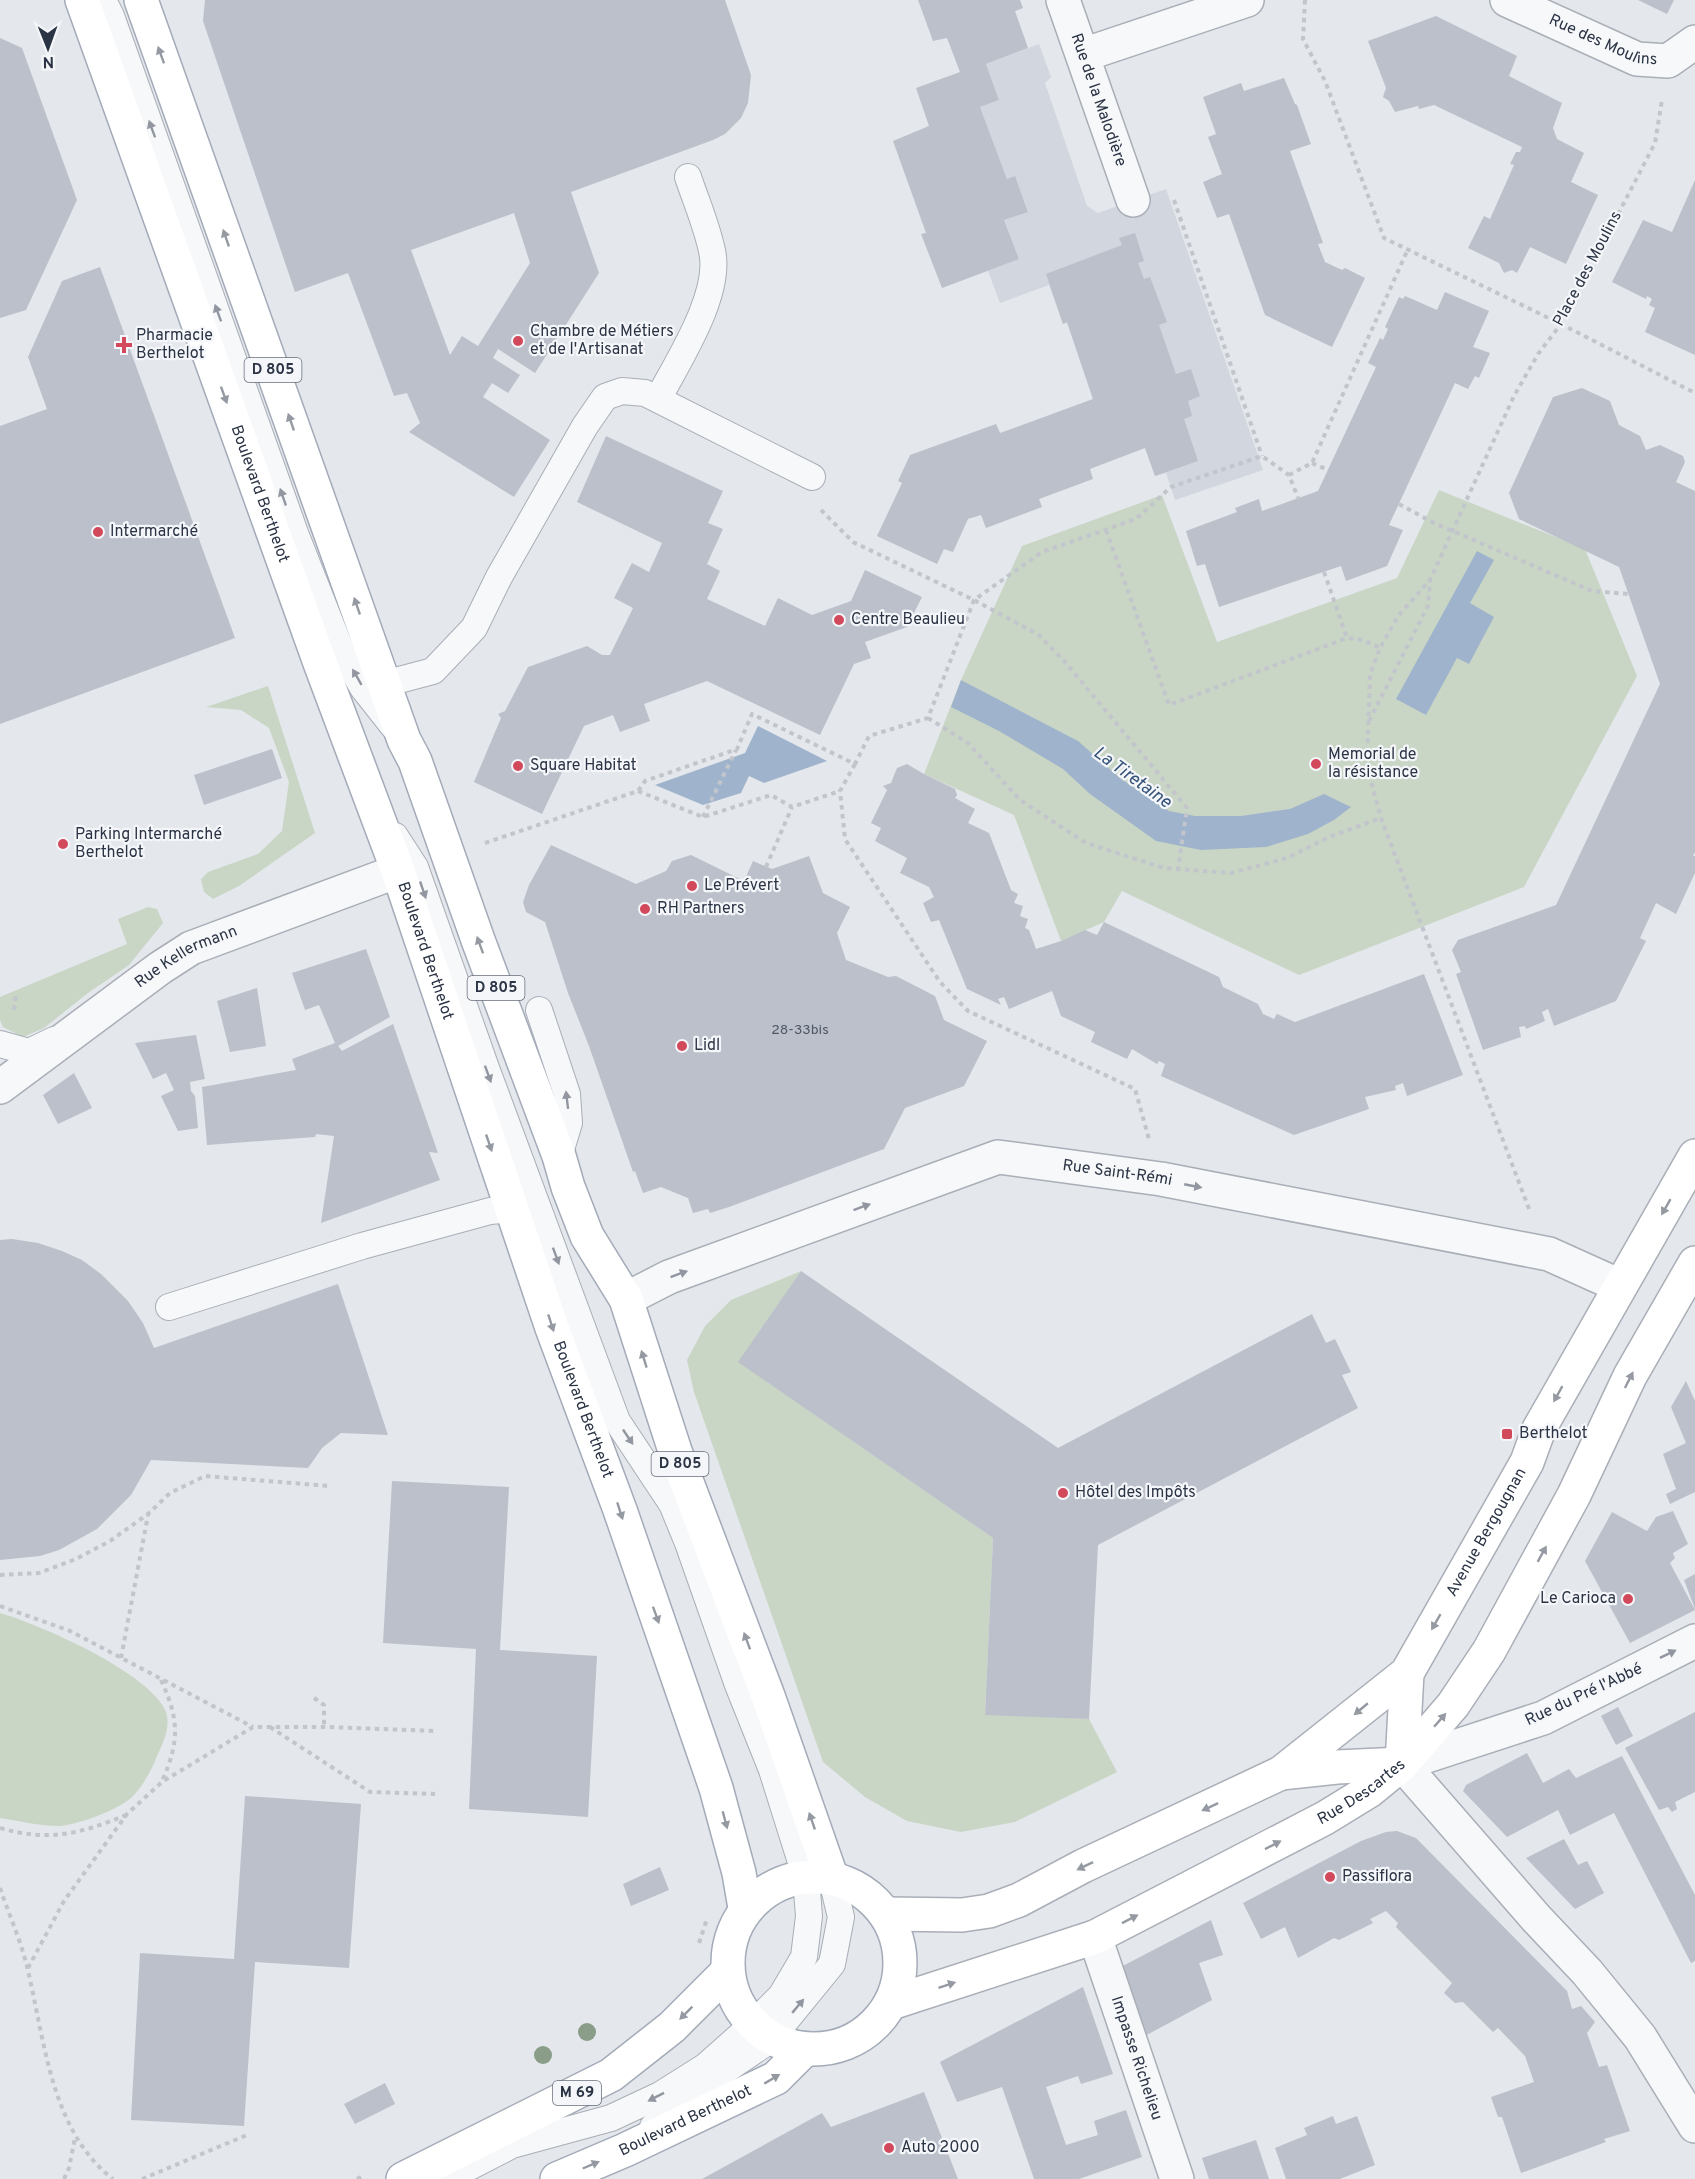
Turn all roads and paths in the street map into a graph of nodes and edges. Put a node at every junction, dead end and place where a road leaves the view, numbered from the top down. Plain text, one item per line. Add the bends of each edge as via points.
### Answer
1 (82, 0) edge
2 (103, 0) edge
3 (141, 0) edge
4 (1064, 0) edge
5 (1247, 0) edge
6 (1305, 0) edge
7 (1507, 0) edge
8 (1695, 42) edge
9 (1083, 55) junction
10 (1668, 62) junction
11 (688, 177) dead end
12 (1133, 200) dead end
13 (1174, 200) dead end
14 (1408, 249) junction
15 (1561, 324) junction
16 (1695, 393) edge
17 (658, 399) junction
18 (1262, 456) junction
19 (1312, 463) junction
20 (1328, 470) dead end
21 (1289, 475) junction
22 (812, 477) joint
23 (1298, 498) dead end
24 (1399, 504) dead end
25 (1106, 530) junction
26 (1452, 530) junction
27 (1324, 572) dead end
28 (1430, 580) junction
29 (1629, 594) dead end
30 (974, 600) junction
31 (1347, 638) junction
32 (1380, 648) junction
33 (384, 684) junction
34 (928, 718) junction
35 (1368, 722) junction
36 (404, 740) junction
37 (736, 749) junction
38 (855, 764) junction
39 (638, 790) junction
40 (840, 791) junction
41 (373, 803) junction
42 (792, 807) junction
43 (703, 817) junction
44 (1381, 818) junction
45 (482, 844) dead end
46 (766, 867) dead end
47 (1178, 869) junction
48 (398, 871) junction
49 (539, 1010) dead end
50 (79, 1029) junction
51 (0, 1044) edge
52 (0, 1087) edge
53 (558, 1156) junction
54 (1695, 1156) edge
55 (1161, 1179) junction
56 (511, 1209) junction
57 (1549, 1254) junction
58 (1695, 1263) edge
59 (1620, 1286) junction
60 (626, 1299) junction
61 (169, 1306) dead end
62 (329, 1486) dead end
63 (148, 1514) junction
64 (0, 1575) edge
65 (0, 1606) edge
66 (1695, 1641) edge
67 (121, 1658) junction
68 (1407, 1673) junction
69 (161, 1679) junction
70 (314, 1698) dead end
71 (253, 1727) junction
72 (270, 1727) junction
73 (324, 1727) junction
74 (436, 1731) dead end
75 (1402, 1764) junction
76 (1281, 1773) junction
77 (162, 1782) junction
78 (435, 1794) dead end
79 (127, 1814) junction
80 (0, 1828) edge
81 (818, 1877) junction
82 (0, 1888) edge
83 (745, 1908) junction
84 (887, 1914) junction
85 (1095, 1937) junction
86 (28, 1968) junction
87 (727, 1972) junction
88 (891, 2003) junction
89 (761, 2033) junction
90 (805, 2049) junction
91 (1695, 2126) edge
92 (247, 2135) dead end
93 (76, 2137) junction
94 (625, 2150) junction
95 (64, 2179) edge
96 (113, 2179) edge
97 (142, 2179) edge
98 (403, 2179) edge
99 (446, 2179) edge
100 (557, 2179) edge
101 (1177, 2179) edge

1 -> 41 main road, Boulevard Berthelot / D 805
36 -> 2 lane, Boulevard Berthelot via 363,688 341,650
33 -> 3 main road, Boulevard Berthelot / D 805
4 - 9 street, Rue de la Malodière
5 - 9 street
6 - 14 path via 1303,39 1325,81 1384,238
7 - 10 street, Rue des Moulins via 1637,59
8 - 10 street
9 - 12 street, Rue de la Malodière
10 - 15 path, Place des Moulins via 1655,143
11 - 17 lane via 713,253 713,277 704,310
13 - 18 path
14 - 15 path
14 - 19 path
15 - 16 path
15 - 26 path, Place des Moulins via 1514,396
17 - 22 lane
17 - 33 lane via 645,393 621,391 605,397 499,577 474,628 433,671
18 - 21 path
18 - 25 path via 1171,487 1136,519
19 - 20 path
19 - 21 path
21 - 23 path
22 - 30 path via 815,505 853,542
24 - 26 path
25 - 30 path via 1042,552
25 - 31 path via 1170,705
26 - 28 path, Place des Moulins
26 - 29 path via 1592,591
27 - 31 path
28 - 32 path via 1398,616
28 - 35 path via 1428,606
30 - 34 path
30 - 47 path via 1038,635 1187,808
31 - 32 path via 1364,640
32 - 35 path via 1370,674
33 - 36 main road, Boulevard Berthelot / D 805
34 - 38 path via 869,736
34 - 47 path via 968,743 1020,800 1086,843
35 - 44 path via 1367,766
53 -> 36 main road, Boulevard Berthelot / D 805 via 415,761
37 - 38 path via 752,714
37 - 39 path via 645,781
37 - 43 path
38 - 40 path
39 - 43 path
39 - 45 path
40 - 42 path
40 - 55 path via 845,839 940,982 968,1011 1135,1089
41 - 48 main road, Boulevard Berthelot / D 805
41 -> 81 lane via 415,867 616,1421 672,1504 738,1685
42 - 43 path via 771,795
42 - 46 path
44 - 47 path via 1287,858 1231,873
44 - 57 path
48 - 50 street, Rue Kellermann via 191,948
48 -> 56 main road, Boulevard Berthelot / D 805
53 -> 49 lane via 569,1123 567,1094
50 - 51 lane via 29,1052
50 - 52 street, Rue Kellermann
53 - 60 main road, Boulevard Berthelot / D 805 via 587,1236
54 -> 59 main road, Avenue Bergougnan
55 -> 57 street, Rue Saint-Rémi
60 -> 55 street, Rue Saint-Rémi via 669,1277 998,1157
56 - 61 lane via 490,1211 362,1246
56 -> 83 main road, Boulevard Berthelot / D 805 via 708,1764
57 - 59 street, Rue Saint-Rémi
75 -> 58 main road via 1454,1705 1489,1651 1574,1495 1630,1376
59 -> 68 main road, Avenue Bergougnan via 1539,1429 1527,1462
81 -> 60 main road, Boulevard Berthelot / D 805 via 759,1673 675,1451
62 - 63 path via 205,1476 170,1493
63 - 64 path via 76,1559 39,1573
63 - 67 path
65 - 67 path via 70,1631
75 -> 66 street, Rue du Pré l'Abbé via 1543,1718
67 - 69 path
68 - 75 main road
68 -> 76 main road, Avenue Bergougnan
69 - 71 path
69 - 77 path via 171,1702 176,1741
70 - 73 path via 324,1705
71 - 72 path
71 - 77 path
72 - 73 path
72 - 78 path via 370,1792
73 - 74 path
75 - 76 main road
85 -> 75 main road, Rue Descartes via 1325,1818 1369,1791
75 - 91 street, Rue Descartes via 1640,2037
76 -> 84 main road via 989,1911 962,1915
77 - 79 path
79 - 80 path via 101,1826 57,1836
79 - 86 path via 64,1901
81 - 83 main road via 763,1891
81 - 84 main road via 853,1884
81 - 89 lane via 841,1917 832,1964
82 - 86 path
83 - 87 main road via 730,1938
84 - 88 main road via 897,1935 901,1958 899,1981
88 -> 85 main road, Rue Descartes
85 - 101 street, Impasse Richelieu
86 - 93 path via 58,2098
87 - 89 main road via 733,1995
87 -> 98 main road, M 69 via 672,2027 611,2075
88 - 90 main road via 879,2020 846,2043
89 - 90 main road
89 - 94 lane via 714,2078
89 -> 99 lane via 660,2095 611,2118 512,2145
94 -> 90 main road, Boulevard Berthelot via 776,2078
92 - 97 path
93 - 95 path
93 - 96 path
100 -> 94 main road, Boulevard Berthelot

